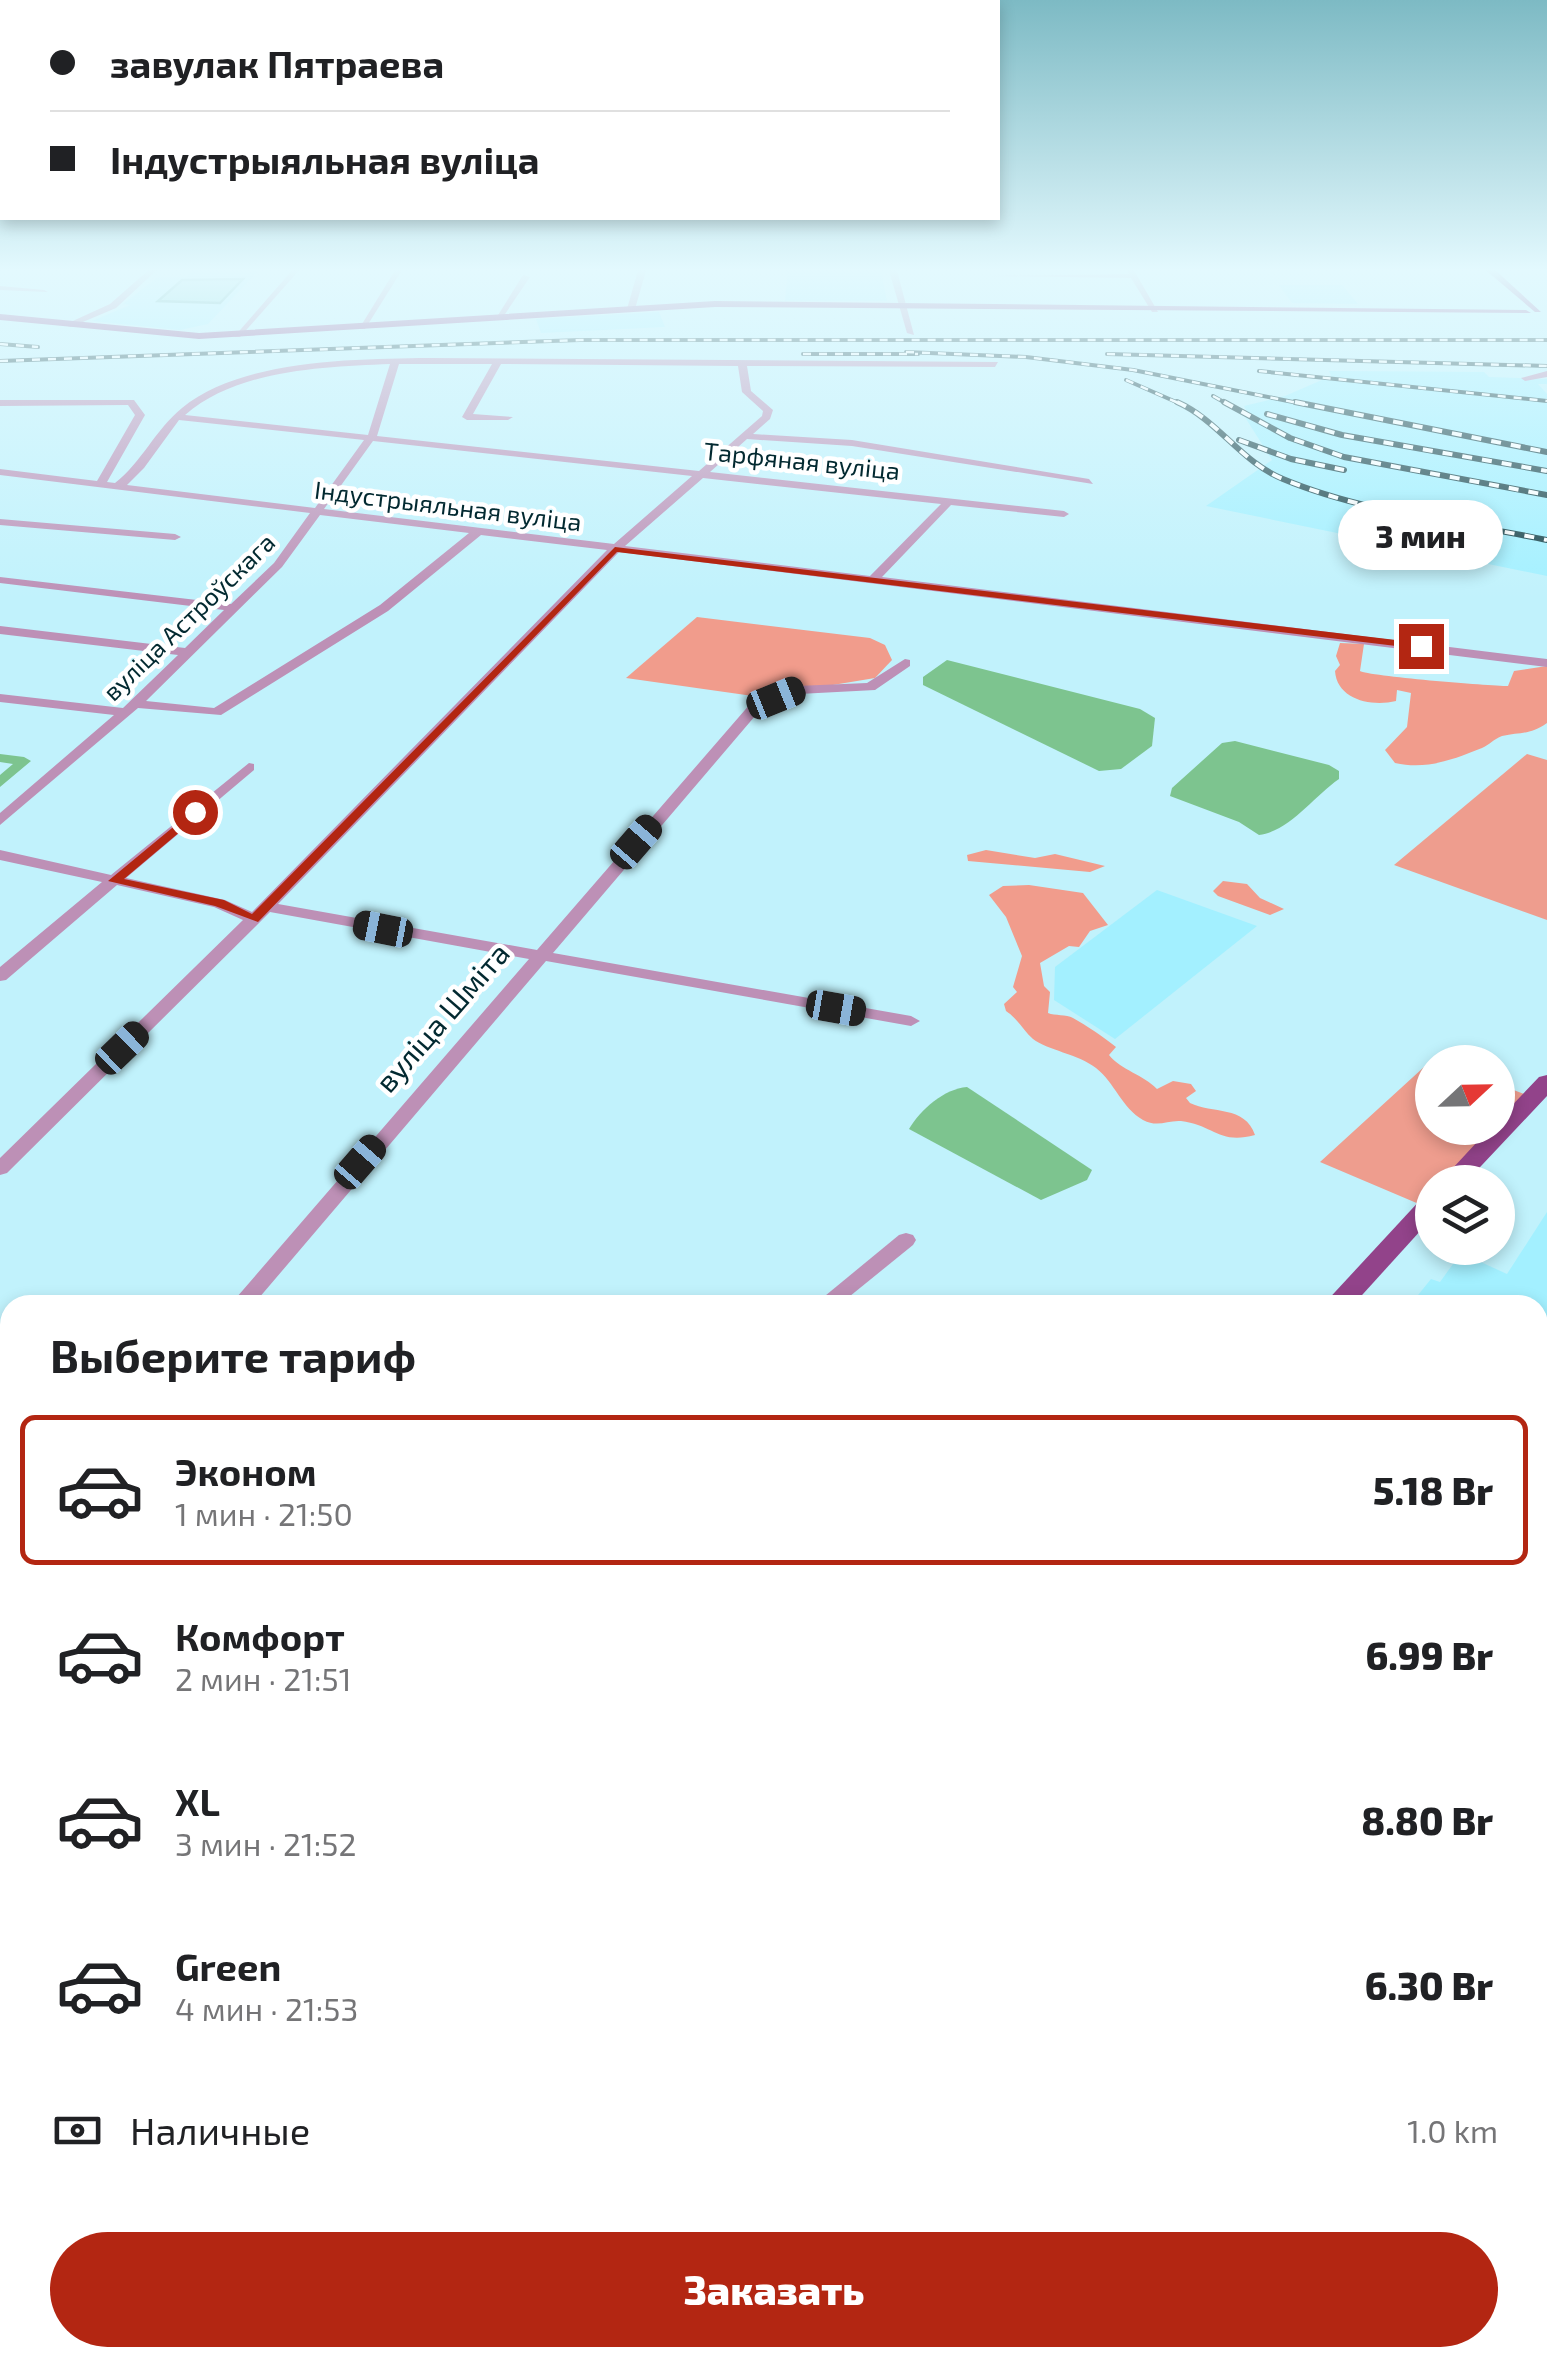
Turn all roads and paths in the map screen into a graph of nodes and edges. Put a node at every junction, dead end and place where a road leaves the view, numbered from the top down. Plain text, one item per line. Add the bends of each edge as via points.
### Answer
1 (277, 377) edge
2 (390, 377) edge
3 (489, 377) edge
4 (744, 377) edge
5 (1528, 377) edge
6 (1525, 378) dead end
7 (0, 404) edge
8 (176, 417) junction
9 (508, 417) dead end
10 (373, 435) junction
11 (744, 436) junction
12 (0, 472) edge
13 (702, 473) junction
14 (1089, 482) dead end
15 (100, 485) junction
16 (117, 488) junction
17 (950, 501) junction
18 (320, 514) junction
19 (1064, 514) dead end
20 (0, 522) edge
21 (476, 532) junction
22 (175, 538) dead end
23 (615, 549) junction
24 (0, 580) edge
25 (873, 580) junction
26 (235, 608) junction
27 (0, 630) edge
28 (188, 652) junction
29 (905, 663) dead end
30 (1547, 663) edge
31 (0, 698) edge
32 (130, 708) junction
33 (249, 767) dead end
34 (0, 821) edge
35 (0, 855) edge
36 (114, 881) junction
37 (260, 913) junction
38 (539, 958) junction
39 (0, 976) edge
40 (911, 1021) dead end
41 (1547, 1082) edge
42 (1468, 1165) edge
43 (0, 1169) edge
44 (1415, 1221) edge
45 (906, 1240) dead end
46 (250, 1295) edge
47 (837, 1295) edge
48 (1346, 1295) edge

1 - 8 street via 208,396
2 - 10 street, вуліца Астроўскага
3 - 9 street via 467,417
4 - 11 street via 747,392 768,410
5 - 6 street
7 - 15 street via 131,402 140,415 132,437
8 - 10 street, Тарфяная вуліца
8 - 16 street
10 - 13 street, Тарфяная вуліца
10 - 18 street, вуліца Астроўскага
11 - 13 street
11 - 14 street via 852,443
12 - 15 street, Індустрыяльная вуліца
13 - 17 street, Тарфяная вуліца
13 - 23 street
15 - 16 street, Індустрыяльная вуліца
16 - 18 street, Індустрыяльная вуліца
17 - 19 street, Тарфяная вуліца
17 - 25 street
18 - 21 street, Індустрыяльная вуліца
18 - 26 street, вуліца Астроўскага
20 - 22 street
21 - 23 street, Індустрыяльная вуліца
21 - 32 street via 384,608 216,712
23 - 25 street, Індустрыяльная вуліца
23 - 37 street
24 - 26 street
25 - 30 street, Індустрыяльная вуліца
26 - 28 street, вуліца Астроўскага
27 - 28 street
28 - 32 street, вуліца Астроўскага
29 - 38 street, вуліца Шміта via 870,687 796,690 756,706
31 - 32 street
32 - 34 street, вуліца Астроўскага
33 - 36 street
35 - 36 street
36 - 37 street
36 - 39 street
37 - 38 street
37 - 43 street
38 - 40 street, вуліца Шміта
38 - 46 street, вуліца Шміта
41 - 42 main road
44 - 48 main road
45 - 47 street

